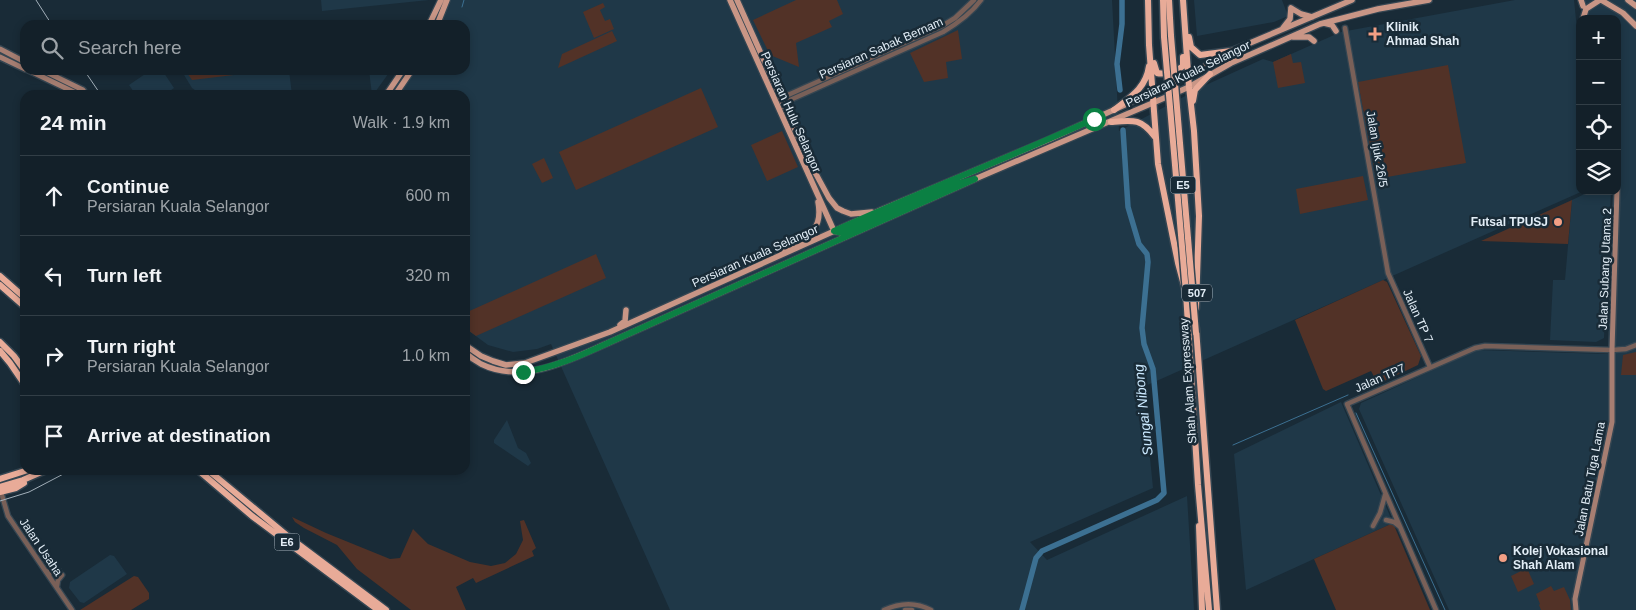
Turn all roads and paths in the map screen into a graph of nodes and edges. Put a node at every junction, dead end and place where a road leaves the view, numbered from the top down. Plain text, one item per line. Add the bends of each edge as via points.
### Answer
1 (441, 0) edge
2 (447, 0) edge
3 (730, 0) edge
4 (738, 0) edge
5 (974, 0) edge
6 (981, 0) edge
7 (1148, 0) edge
8 (1163, 0) edge
9 (1168, 0) edge
10 (1183, 0) edge
11 (1352, 0) edge
12 (1429, 0) edge
13 (1600, 0) edge
14 (1628, 0) edge
15 (1583, 2) edge
16 (1608, 2) edge
17 (1636, 6) edge
18 (1583, 15) edge
19 (1584, 15) edge
20 (1312, 17) junction
21 (431, 20) edge
22 (439, 20) edge
23 (1185, 21) junction
24 (1320, 24) junction
25 (1636, 26) edge
26 (1345, 28) dead end
27 (1282, 30) junction
28 (1336, 31) dead end
29 (1168, 37) junction
30 (1288, 38) junction
31 (1314, 41) dead end
32 (1149, 45) junction
33 (0, 50) edge
34 (1231, 51) junction
35 (1150, 55) junction
36 (0, 57) edge
37 (20, 60) edge
38 (20, 66) edge
39 (1210, 74) junction
40 (38, 75) edge
41 (52, 75) edge
42 (400, 75) edge
43 (409, 75) edge
44 (1188, 76) junction
45 (1188, 87) junction
46 (70, 90) edge
47 (83, 90) edge
48 (389, 90) edge
49 (398, 90) edge
50 (1154, 92) junction
51 (779, 94) junction
52 (1154, 102) junction
53 (784, 107) junction
54 (1114, 110) junction
55 (1111, 122) junction
56 (1194, 130) junction
57 (1156, 138) junction
58 (975, 179) junction
59 (817, 195) junction
60 (1617, 195) edge
61 (881, 210) junction
62 (834, 231) junction
63 (759, 266) junction
64 (1388, 273) joint
65 (0, 276) edge
66 (0, 285) edge
67 (1186, 293) junction
68 (20, 294) edge
69 (20, 303) edge
70 (644, 317) junction
71 (1196, 333) junction
72 (0, 342) edge
73 (1636, 345) edge
74 (566, 347) junction
75 (470, 348) edge
76 (1612, 350) junction
77 (0, 352) edge
78 (470, 356) edge
79 (20, 364) edge
80 (1430, 367) junction
81 (20, 378) edge
82 (20, 473) edge
83 (36, 475) edge
84 (204, 475) edge
85 (214, 475) edge
86 (0, 479) edge
87 (1198, 485) junction
88 (0, 490) edge
89 (1386, 494) junction
90 (1386, 520) dead end
91 (1373, 526) dead end
92 (1400, 527) junction
93 (45, 570) junction
94 (58, 589) junction
95 (72, 610) edge
96 (378, 610) edge
97 (386, 610) edge
98 (884, 610) edge
99 (905, 610) edge
100 (912, 610) edge
101 (931, 610) edge
102 (1202, 610) edge
103 (1209, 610) edge
104 (1217, 610) edge
105 (1436, 610) edge
106 (1576, 610) edge

1 - 21 main road
2 - 22 main road
3 - 59 main road, Persiaran Hulu Selangor
4 - 51 main road, Persiaran Hulu Selangor
5 - 51 street, Persiaran Sabak Bernam via 942,26 788,95
6 - 53 street, Persiaran Sabak Bernam via 958,23 943,32 790,100
7 - 32 highway, 507
8 - 29 highway, Shah Alam Expressway / E5
9 - 29 highway, Shah Alam Expressway / E5
10 - 23 highway, 507
11 - 20 main road, Persiaran Kuala Selangor
12 - 24 main road, Persiaran Kuala Selangor
13 - 16 main road
13 - 19 main road via 1586,9
14 - 17 main road
15 - 18 main road
16 - 25 main road
20 - 27 main road, Persiaran Kuala Selangor
20 - 27 main road via 1291,8 1290,19
23 - 32 highway via 1184,63 1180,68 1158,73
23 - 34 highway via 1195,52 1207,55
23 - 44 highway, 507
24 - 28 main road via 1328,23
24 - 30 main road, Persiaran Kuala Selangor
26 - 64 street, Jalan Ijuk 26/5
27 - 34 main road, Persiaran Kuala Selangor
29 - 67 highway, Shah Alam Expressway / E5, bridge
29 - 71 highway, Shah Alam Expressway / E5, bridge
30 - 31 main road via 1309,37
30 - 39 main road, Persiaran Kuala Selangor
32 - 35 highway, 507
33 - 37 main road
34 - 44 main road, Persiaran Kuala Selangor
35 - 50 highway, 507
35 - 54 highway via 1144,84
36 - 38 main road
39 - 45 main road, Persiaran Kuala Selangor
39 - 56 highway via 1193,95
40 - 46 main road
41 - 47 main road
42 - 48 main road
43 - 49 main road
44 - 45 highway, 507
44 - 50 main road, Persiaran Kuala Selangor
45 - 52 main road, Persiaran Kuala Selangor
45 - 56 highway, 507
50 - 52 highway, 507
50 - 54 main road, Persiaran Kuala Selangor
51 - 53 main road, Persiaran Hulu Selangor
52 - 55 main road, Persiaran Kuala Selangor
52 - 57 highway, 507
53 - 61 main road, Persiaran Hulu Selangor via 810,163 837,208 851,214
54 - 61 main road, Persiaran Kuala Selangor
55 - 57 highway via 1130,120 1142,123
55 - 58 main road, Persiaran Kuala Selangor
56 - 71 highway, 507 via 1199,216
57 - 67 highway, 507 via 1163,191
58 - 62 main road via 947,187 842,233
58 - 78 main road, Persiaran Kuala Selangor via 557,365 509,372 481,364
59 - 62 main road, Persiaran Hulu Selangor
59 - 63 main road via 820,218 817,227 810,235
60 - 76 main road, Jalan Subang Utama 2
61 - 62 main road, Persiaran Kuala Selangor
62 - 63 main road, Persiaran Kuala Selangor
63 - 70 main road, Persiaran Kuala Selangor
64 - 80 street, Jalan TP 7
65 - 68 highway
66 - 69 highway
67 - 87 highway, Shah Alam Expressway / E5
70 - 74 main road, Persiaran Kuala Selangor
70 - 74 main road via 626,310 622,324
71 - 104 highway, Shah Alam Expressway / E5
72 - 79 highway
73 - 76 street, Jalan TP7
74 - 75 main road, Persiaran Kuala Selangor via 538,360 506,365
76 - 80 street, Jalan TP7 via 1484,346
76 - 106 main road, Jalan Batu Tiga Lama via 1612,422 1575,599
77 - 81 highway
80 - 89 street, Jalan TP7 via 1347,404
82 - 86 highway
83 - 88 highway via 16,488
84 - 96 highway, E6 via 252,516
85 - 97 highway, E6 via 290,538
87 - 102 highway
87 - 103 highway, Shah Alam Expressway / E5
88 - 93 street, Jalan Usaha via 8,516
89 - 91 street
89 - 92 street, Jalan TP7
90 - 92 street
92 - 105 street, Jalan TP7
93 - 94 street, Jalan Usaha
93 - 94 street via 61,573
94 - 95 street, Jalan Usaha
98 - 101 street via 901,604
99 - 100 street

